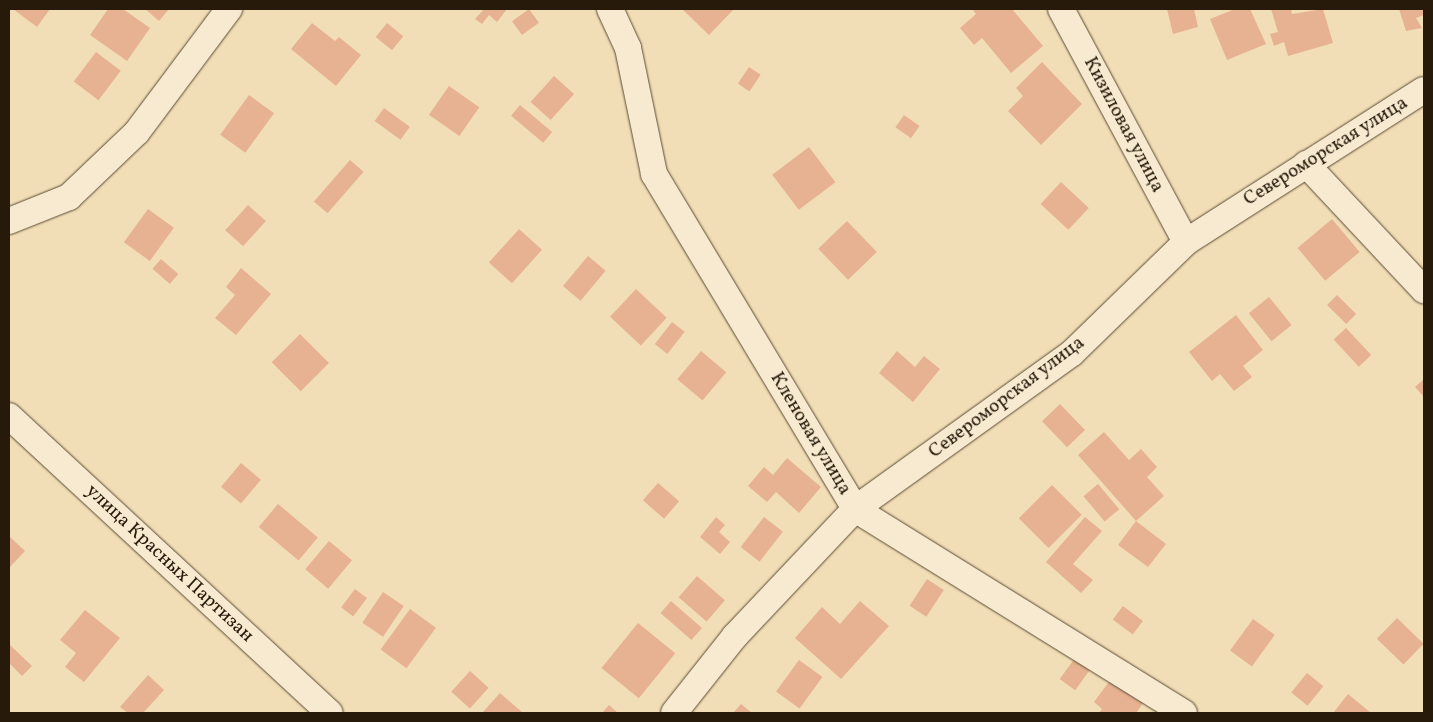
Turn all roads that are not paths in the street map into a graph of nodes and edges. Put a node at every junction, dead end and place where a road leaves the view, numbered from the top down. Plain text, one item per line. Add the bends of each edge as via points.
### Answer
1 (229, 9) edge
2 (610, 9) edge
3 (1061, 9) edge
4 (1424, 90) edge
5 (1306, 164) junction
6 (9, 221) edge
7 (1186, 242) junction
8 (1424, 290) edge
9 (9, 416) edge
10 (855, 509) junction
11 (1167, 709) edge
12 (330, 713) edge
13 (674, 713) edge

1 - 6 street via 137,132 76,191 69,197
2 - 10 street, Кленовая улица via 628,48 654,174
3 - 7 street, Кизиловая улица
4 - 5 street, Североморская улица
5 - 7 street, Североморская улица
5 - 8 street
7 - 10 street, Североморская улица via 1072,353
9 - 12 street, улица Красных Партизан
10 - 11 street, Кленовая улица
10 - 13 street, Североморская улица via 735,636

